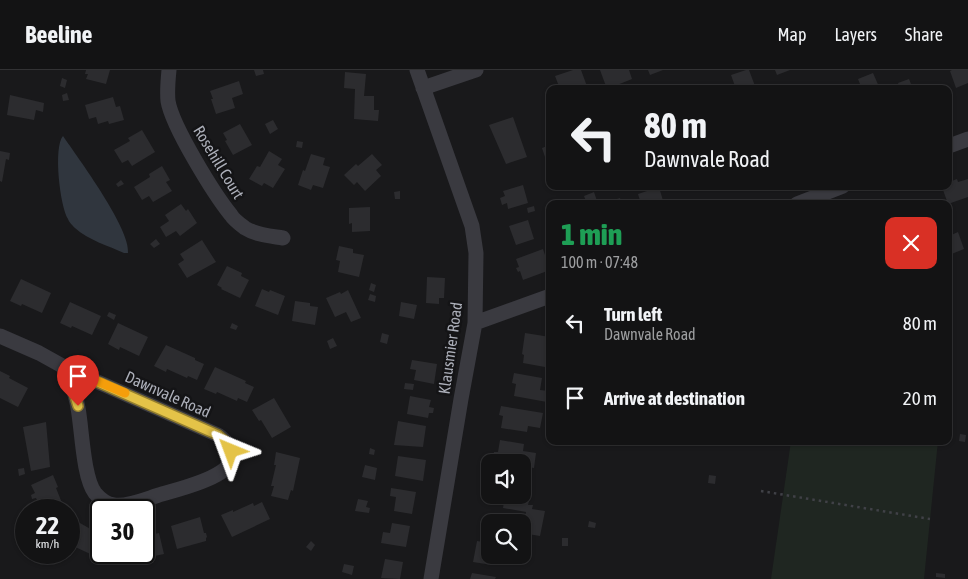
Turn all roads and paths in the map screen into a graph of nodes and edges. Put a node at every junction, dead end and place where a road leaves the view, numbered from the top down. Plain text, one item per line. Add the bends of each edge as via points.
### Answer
1 (169, 70) edge
2 (417, 70) edge
3 (476, 70) edge
4 (423, 88) junction
5 (968, 139) edge
6 (952, 145) edge
7 (833, 190) edge
8 (807, 200) edge
9 (282, 238) dead end
10 (546, 297) edge
11 (475, 323) junction
12 (0, 336) edge
13 (66, 368) junction
14 (761, 491) dead end
15 (930, 518) dead end
16 (431, 579) edge

1 - 9 street, Rosehill Court via 168,102 177,126 232,217 247,229
2 - 4 street, Klausmier Road
3 - 4 street
4 - 11 street, Klausmier Road via 472,226 476,253
5 - 6 street
7 - 8 street
10 - 11 street
11 - 16 street, Klausmier Road
12 - 13 street, Dawnvale Road
13 - 13 street, Dawnvale Road via 78,406 88,477 95,492 106,502 127,504 199,484 229,464 231,451 218,435
14 - 15 path

